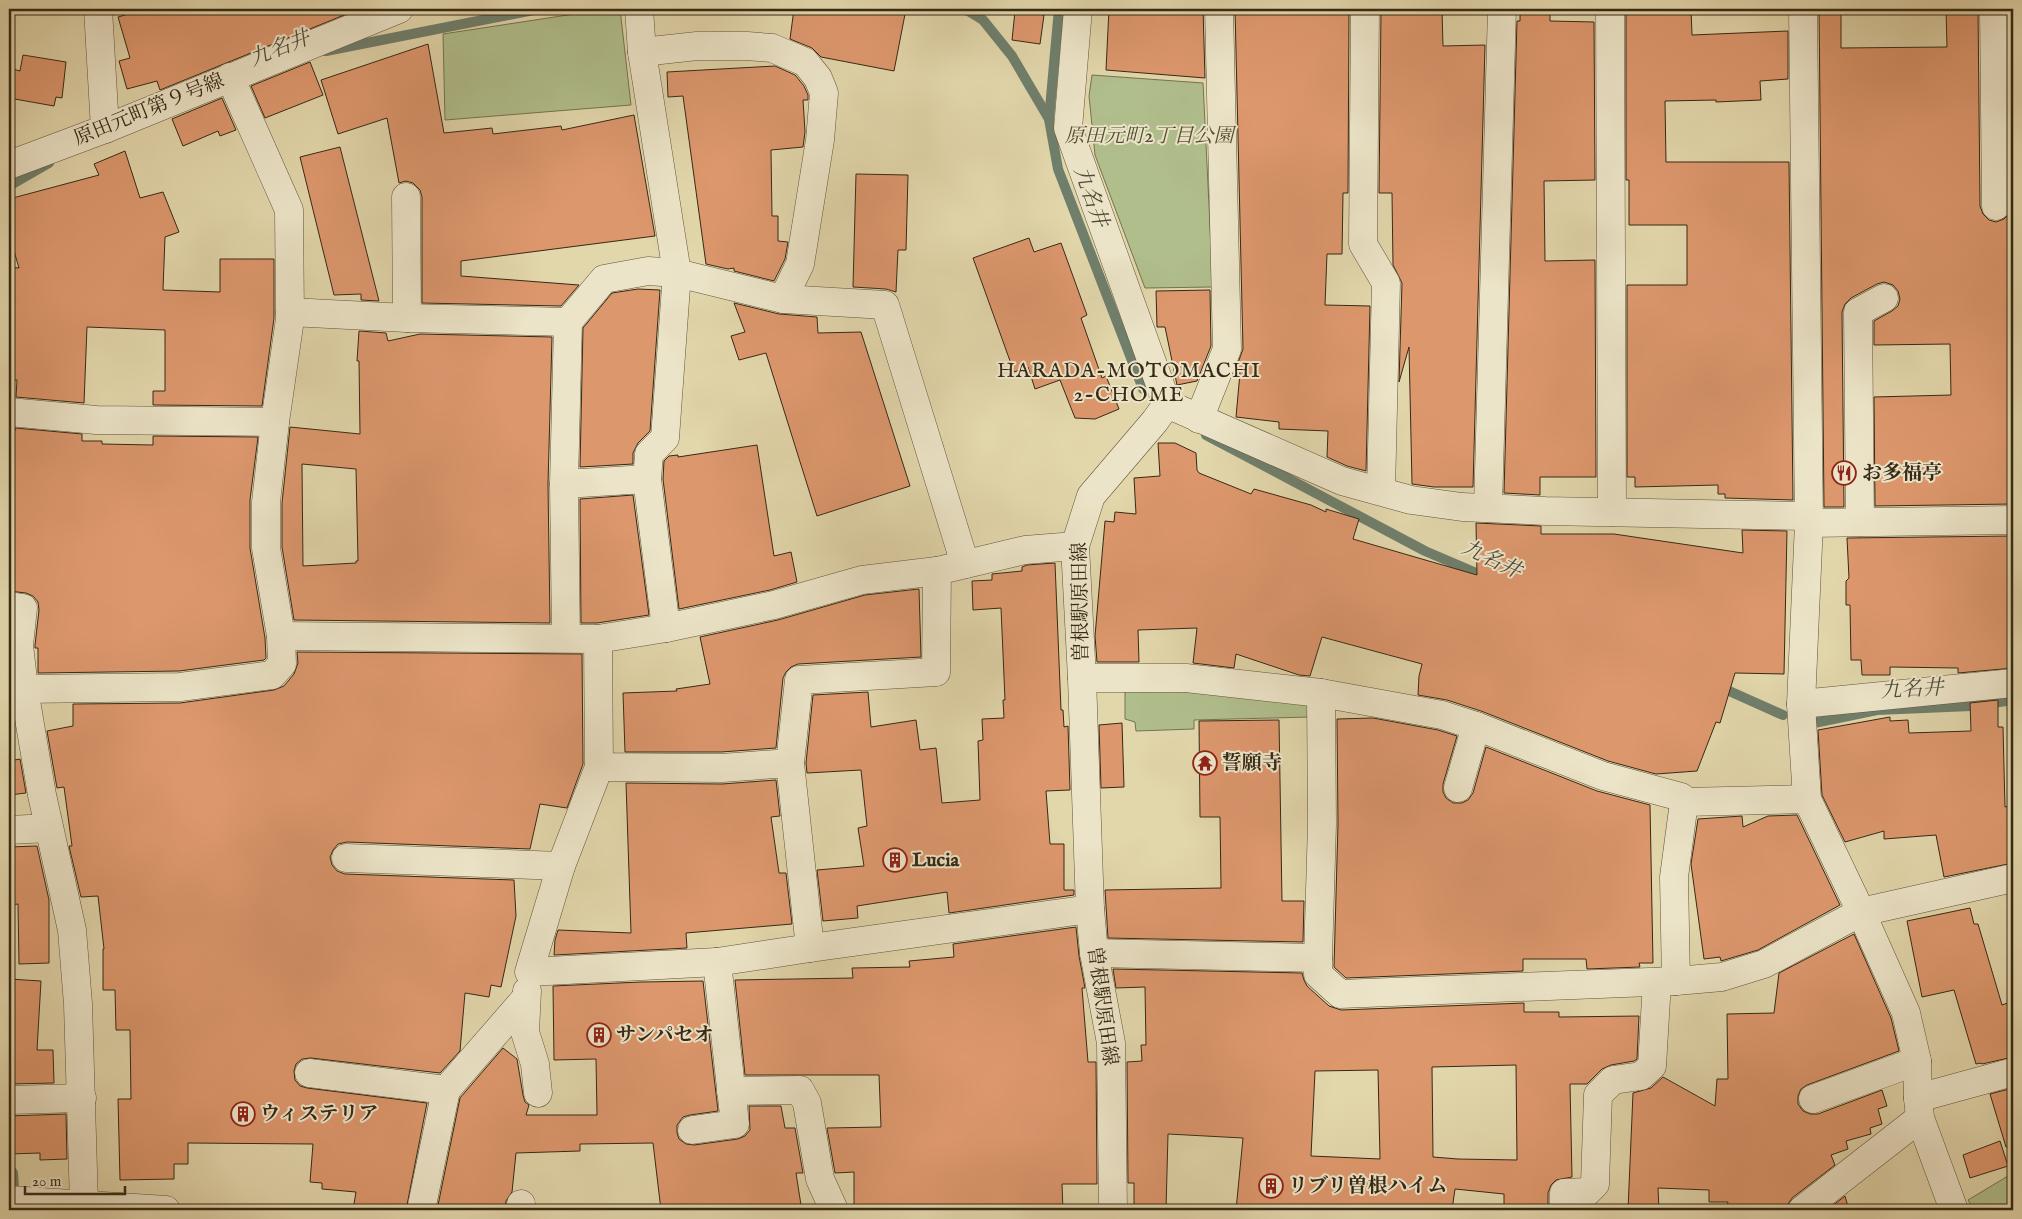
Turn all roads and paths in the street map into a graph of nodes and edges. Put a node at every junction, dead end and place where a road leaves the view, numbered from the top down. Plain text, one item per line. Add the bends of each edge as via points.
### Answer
1 (98, 9) edge
2 (399, 9) edge
3 (638, 9) edge
4 (1078, 9) edge
5 (1219, 9) edge
6 (1364, 9) edge
7 (1502, 9) edge
8 (1610, 9) edge
9 (1803, 9) edge
10 (1994, 9) edge
11 (642, 52) junction
12 (2004, 72) edge
13 (230, 77) junction
14 (105, 129) junction
15 (9, 165) edge
16 (406, 197) dead end
17 (1996, 206) dead end
18 (677, 273) junction
19 (1884, 298) dead end
20 (783, 300) junction
21 (290, 312) junction
22 (407, 318) junction
23 (568, 322) junction
24 (1166, 404) junction
25 (9, 412) edge
26 (1199, 420) junction
27 (275, 422) junction
28 (647, 479) junction
29 (564, 484) junction
30 (1381, 491) junction
31 (1488, 508) junction
32 (1612, 512) junction
33 (1809, 519) junction
34 (2013, 520) edge
35 (1860, 522) junction
36 (1075, 546) junction
37 (965, 564) junction
38 (937, 571) junction
39 (9, 606) edge
40 (666, 628) junction
41 (281, 636) junction
42 (566, 638) junction
43 (598, 639) junction
44 (1082, 678) junction
45 (2013, 683) edge
46 (24, 688) junction
47 (1321, 693) junction
48 (1801, 704) junction
49 (1476, 726) junction
50 (790, 763) junction
51 (599, 767) junction
52 (1458, 788) dead end
53 (1807, 799) junction
54 (1684, 802) junction
55 (49, 828) junction
56 (9, 830) edge
57 (346, 858) dead end
58 (561, 866) junction
59 (2013, 878) edge
60 (1090, 909) junction
61 (1861, 912) junction
62 (810, 948) junction
63 (1094, 953) junction
64 (1318, 958) junction
65 (718, 962) junction
66 (1667, 981) junction
67 (527, 985) junction
68 (1917, 1062) junction
69 (2013, 1072) edge
70 (309, 1073) dead end
71 (446, 1090) junction
72 (731, 1091) junction
73 (538, 1093) dead end
74 (82, 1098) junction
75 (1813, 1099) dead end
76 (9, 1100) edge
77 (1919, 1108) junction
78 (692, 1130) dead end
79 (9, 1200) edge
80 (84, 1204) junction
81 (150, 1209) edge
82 (421, 1210) edge
83 (834, 1210) edge
84 (1113, 1210) edge
85 (1564, 1210) edge
86 (1802, 1210) edge
87 (1954, 1210) edge

1 - 14 street
2 - 13 street, 原田元町第９号線
3 - 11 street
4 - 24 street via 1068,128
5 - 26 street via 1227,349
6 - 30 street via 1363,244 1386,284
7 - 31 street
8 - 32 street
9 - 33 street
10 - 12 street
11 - 18 street
11 - 20 street via 697,46 772,48 804,62 818,78 824,93 820,140 800,264
12 - 17 street
13 - 14 street, 原田元町第９号線
13 - 21 street via 289,210
14 - 15 street, 原田元町第９号線
16 - 22 street
18 - 20 street
18 - 23 street via 648,271 604,279
18 - 28 street via 665,438 649,454
19 - 35 street via 1858,312
20 - 37 street via 884,304
21 - 22 street
21 - 27 street
22 - 23 street
23 - 29 street
24 - 26 street
24 - 36 street, 曽根駅原田線 via 1091,496
25 - 27 street via 96,420
26 - 30 street via 1342,481
27 - 41 street via 266,502 266,548
28 - 29 street
28 - 40 street
29 - 42 street
30 - 31 street via 1411,500
31 - 32 street
32 - 33 street
33 - 35 street
33 - 48 street
34 - 35 street
36 - 37 street via 1025,550
36 - 44 street, 曽根駅原田線
37 - 38 street
38 - 40 street via 862,580 774,605
38 - 50 street via 936,672 799,680
39 - 46 street via 23,608 19,645
40 - 43 street
41 - 42 street
41 - 46 street via 282,664 272,675 180,687
42 - 43 street
43 - 51 street
44 - 47 street via 1186,678
44 - 60 street, 曽根駅原田線
45 - 48 street
46 - 55 street
47 - 49 street via 1442,715
47 - 64 street
48 - 53 street
49 - 52 street
49 - 54 street via 1602,776 1681,797
50 - 51 street via 722,768
50 - 62 street
51 - 58 street
53 - 54 street
53 - 61 street
54 - 66 street via 1674,877
55 - 56 street
55 - 74 street via 72,930
57 - 58 street
58 - 67 street
59 - 61 street
60 - 62 street
60 - 63 street, 曽根駅原田線
61 - 66 street via 1764,964 1722,977
61 - 68 street via 1906,1013
62 - 65 street
63 - 64 street
63 - 84 street, 曽根駅原田線 via 1111,1043
64 - 66 street via 1318,974 1340,994
65 - 67 street
65 - 72 street
66 - 85 street via 1652,1066 1641,1076 1613,1080 1598,1095 1595,1184 1587,1192 1564,1193
67 - 71 street
67 - 73 street via 525,1032 535,1064
68 - 75 street
68 - 77 street
69 - 77 street
70 - 71 street
71 - 82 street
72 - 78 street via 735,1124
72 - 83 street via 800,1090 807,1103 820,1179
74 - 76 street
74 - 80 street
77 - 86 street
77 - 87 street
79 - 80 street
80 - 81 street

